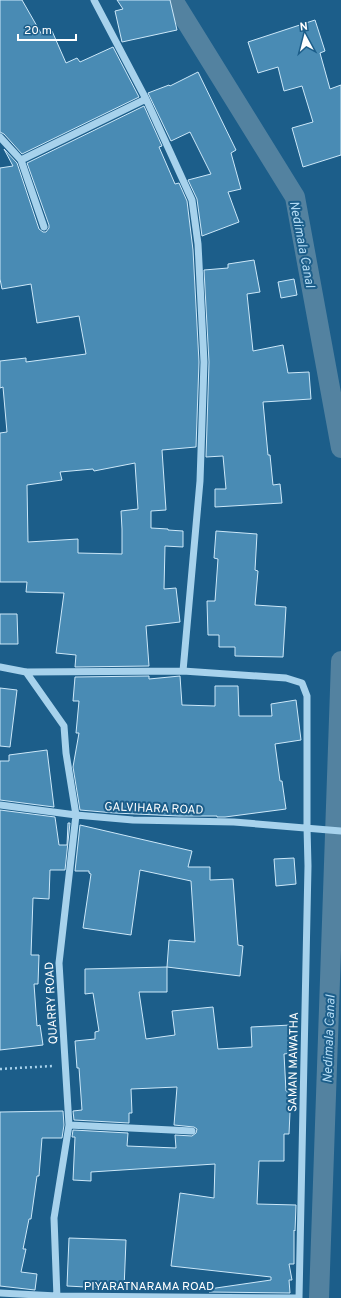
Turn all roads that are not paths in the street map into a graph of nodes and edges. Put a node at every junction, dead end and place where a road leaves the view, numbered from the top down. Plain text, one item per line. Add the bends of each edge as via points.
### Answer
1 (94, 0) edge
2 (146, 99) junction
3 (0, 137) edge
4 (21, 160) junction
5 (44, 227) dead end
6 (0, 667) edge
7 (183, 671) junction
8 (26, 672) junction
9 (0, 805) edge
10 (76, 815) junction
11 (307, 827) junction
12 (341, 831) edge
13 (69, 1125) junction
14 (192, 1131) dead end
15 (0, 1293) edge
16 (57, 1297) edge
17 (167, 1297) edge
18 (298, 1298) edge

1 - 2 street
2 - 4 street
2 - 7 street via 192,200 198,244 204,362 200,481
3 - 4 street
4 - 5 street
6 - 8 street
7 - 8 street
7 - 11 street, SAMAN MAWATHA via 286,678 302,683 307,696
8 - 10 street, QUARRY ROAD via 64,726
9 - 10 street, GALVIHARA ROAD
10 - 11 street, GALVIHARA ROAD via 133,820 234,822
10 - 13 street, QUARRY ROAD via 59,962
11 - 12 street, GALVIHARA ROAD
11 - 18 street, SAMAN MAWATHA
13 - 14 street
13 - 16 street, QUARRY ROAD via 54,1218
15 - 16 street, PIYARATNARAMA ROAD
16 - 17 street, PIYARATNARAMA ROAD
17 - 18 street, PIYARATNARAMA ROAD

